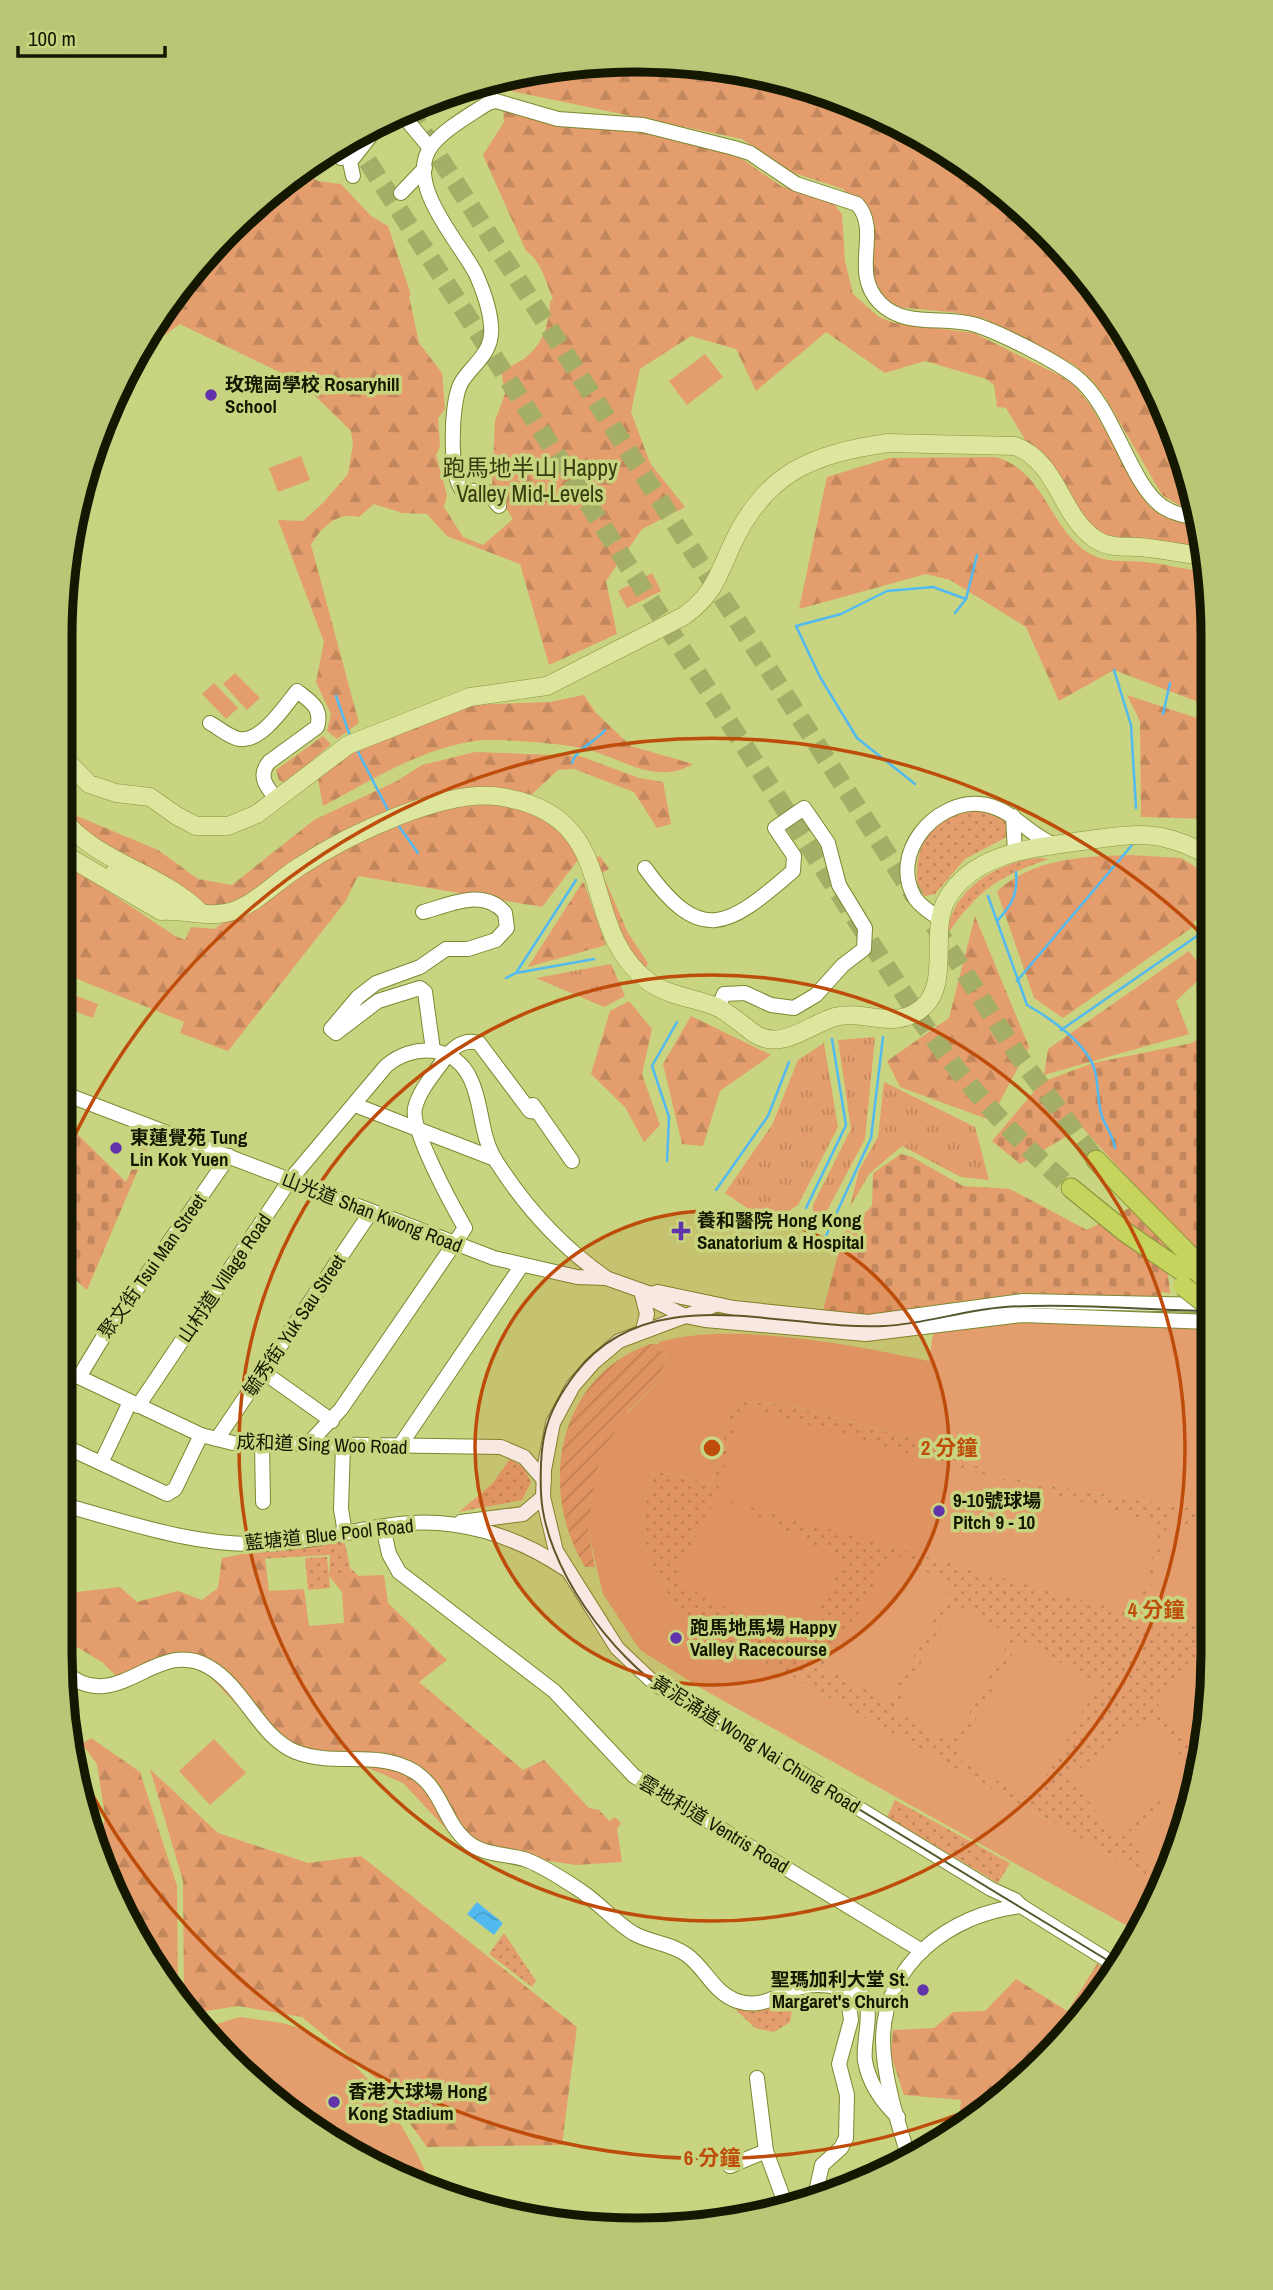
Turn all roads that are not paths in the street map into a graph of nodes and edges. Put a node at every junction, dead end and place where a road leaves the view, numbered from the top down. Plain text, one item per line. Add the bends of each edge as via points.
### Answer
1 (407, 121) edge
2 (370, 139) edge
3 (430, 148) junction
4 (344, 154) edge
5 (341, 158) dead end
6 (425, 168) junction
7 (353, 176) dead end
8 (401, 193) dead end
9 (499, 506) dead end
10 (1188, 516) edge
11 (1195, 555) edge
12 (210, 723) dead end
13 (72, 766) edge
14 (277, 800) junction
15 (1013, 817) junction
16 (72, 828) edge
17 (72, 844) edge
18 (1055, 845) junction
19 (1015, 852) junction
20 (1201, 852) edge
21 (72, 859) edge
22 (645, 868) dead end
23 (189, 912) junction
24 (423, 912) dead end
25 (940, 919) junction
26 (718, 1008) junction
27 (440, 1052) junction
28 (502, 1060) dead end
29 (72, 1097) edge
30 (355, 1105) junction
31 (538, 1112) junction
32 (419, 1130) junction
33 (229, 1156) junction
34 (495, 1159) junction
35 (1096, 1160) tunnel mouth
36 (572, 1161) dead end
37 (290, 1180) junction
38 (1070, 1188) tunnel mouth
39 (371, 1212) junction
40 (455, 1244) junction
41 (1189, 1254) junction
42 (580, 1258) junction
43 (1201, 1259) edge
44 (522, 1265) junction
45 (1201, 1267) edge
46 (1174, 1268) junction
47 (577, 1277) junction
48 (606, 1278) junction
49 (1201, 1285) edge
50 (646, 1293) junction
51 (1201, 1300) edge
52 (715, 1305) junction
53 (1201, 1307) edge
54 (685, 1316) junction
55 (1201, 1322) edge
56 (643, 1330) junction
57 (262, 1371) junction
58 (72, 1374) edge
59 (79, 1377) junction
60 (134, 1404) junction
61 (336, 1415) junction
62 (201, 1435) junction
63 (217, 1440) junction
64 (262, 1444) junction
65 (307, 1444) junction
66 (350, 1445) junction
67 (399, 1447) junction
68 (72, 1450) edge
69 (101, 1463) junction
70 (544, 1480) junction
71 (544, 1497) junction
72 (263, 1502) dead end
73 (72, 1507) edge
74 (435, 1525) junction
75 (383, 1527) junction
76 (345, 1533) junction
77 (565, 1569) junction
78 (73, 1676) edge
79 (991, 1889) junction
80 (1021, 1906) junction
81 (996, 1911) junction
82 (922, 1951) junction
83 (1110, 1961) edge
84 (847, 1990) junction
85 (757, 2078) dead end
86 (898, 2117) junction
87 (907, 2149) edge
88 (766, 2151) junction
89 (730, 2166) dead end
90 (817, 2188) edge
91 (783, 2199) edge

1 - 3 street
2 - 7 street via 350,162
3 - 6 street
3 - 10 street via 488,103 503,103 558,119 643,125 734,148 796,184 857,204 866,219 866,279 883,305 905,318 977,325 1069,371 1098,401 1156,501
4 - 5 street
6 - 8 street
6 - 9 street via 429,198 476,274 492,328 479,364 461,383 457,398 455,478 462,490 487,492
11 - 14 main road via 1100,542 1079,523 1041,463 1015,446 888,443 827,454 800,466 762,498 731,547 718,582 684,616 547,686 470,697 353,743
12 - 14 street via 235,737 248,738 267,725 297,691 315,705 317,727 264,769 264,782
13 - 14 main road via 89,784 150,797 197,826 218,828 244,822
15 - 18 street
15 - 19 street
15 - 25 street via 993,806 968,804 943,812 921,830 910,857 911,888 921,905
16 - 23 main road via 83,839 184,896
17 - 23 main road
18 - 19 main road
18 - 20 main road via 1154,836
19 - 25 main road via 990,861 958,885
21 - 23 main road via 161,911
22 - 26 street via 674,905 705,922 721,922 793,872 794,856 775,828 804,808 828,843 839,884 865,928 864,949 803,1004 782,1009 737,992 724,995
23 - 26 main road via 225,913 240,908 329,848 450,799 475,795 513,799 549,814 574,834 584,849 614,936 642,975 666,991
24 - 27 street via 485,899 501,908 508,924 496,940 444,952 420,967 376,983 331,1029 337,1033 378,1001 420,988 425,992
25 - 26 main road via 936,987 923,1007 908,1016 891,1020 840,1016 771,1039 757,1035
27 - 30 street, 山村道 Village Road via 415,1050 398,1056
27 - 31 street, 山村道 Village Road via 461,1043 479,1043 530,1111
27 - 32 street via 415,1105
27 - 34 street via 471,1079
28 - 31 street
29 - 33 street, 山光道 Shan Kwong Road
30 - 32 street
30 - 37 street, 山村道 Village Road
31 - 36 street
32 - 34 street
32 - 40 street via 447,1197 466,1228
33 - 37 street, 山光道 Shan Kwong Road
33 - 59 street, 聚文街 Tsui Man Street
34 - 42 street via 538,1215
35 - 41 highway
37 - 39 street, 山光道 Shan Kwong Road
37 - 60 street, 山村道 Village Road
38 - 46 highway
39 - 40 street, 山光道 Shan Kwong Road
39 - 57 street, 毓秀街 Yuk Sau Street
40 - 44 street, 山光道 Shan Kwong Road
40 - 61 street
41 - 43 highway
41 - 45 highway
42 - 47 street via 582,1269
42 - 48 street
44 - 47 street, 山光道 Shan Kwong Road
44 - 67 street
46 - 49 highway
46 - 51 highway, bridge via 1183,1286
47 - 48 street, 山光道 Shan Kwong Road
48 - 50 street, 山光道 Shan Kwong Road
50 - 52 street, 黃泥涌道 Wong Nai Chung Road
50 - 54 street, 山光道 Shan Kwong Road
50 - 56 street
52 - 53 street, 黃泥涌道 Wong Nai Chung Road via 868,1322 1015,1301
52 - 54 street, 黃泥涌道 Wong Nai Chung Road
54 - 55 street, 黃泥涌道 Wong Nai Chung Road via 838,1334 1022,1315
54 - 56 street, 黃泥涌道 Wong Nai Chung Road
56 - 70 street, 黃泥涌道 Wong Nai Chung Road via 603,1354 573,1386 554,1423
57 - 61 street
57 - 63 street, 毓秀街 Yuk Sau Street
58 - 59 street, 成和道 Sing Woo Road
59 - 60 street, 成和道 Sing Woo Road
60 - 62 street, 成和道 Sing Woo Road
60 - 69 street, 山村道 Village Road
61 - 65 street
61 - 66 street via 339,1431
62 - 63 street, 成和道 Sing Woo Road
62 - 69 street via 173,1493
63 - 64 street, 成和道 Sing Woo Road
64 - 65 street, 成和道 Sing Woo Road
64 - 72 street
65 - 66 street, 成和道 Sing Woo Road
66 - 67 street, 成和道 Sing Woo Road
66 - 76 street via 341,1509
67 - 70 street, 成和道 Sing Woo Road via 501,1447 524,1457
68 - 69 street
70 - 71 street, 黃泥涌道 Wong Nai Chung Road
71 - 74 street, 藍塘道 Blue Pool Road via 523,1514
71 - 77 street, 黃泥涌道 Wong Nai Chung Road via 550,1533
73 - 76 street, 藍塘道 Blue Pool Road via 221,1542 290,1542
74 - 75 street, 藍塘道 Blue Pool Road
74 - 77 street, 藍塘道 Blue Pool Road via 509,1538
75 - 76 street, 藍塘道 Blue Pool Road
75 - 82 street, 雲地利道 Ventris Road via 399,1572 554,1691 634,1776
77 - 79 street, 黃泥涌道 Wong Nai Chung Road via 617,1648 666,1692
78 - 84 street via 85,1684 106,1686 128,1682 165,1662 186,1660 205,1665 291,1749 314,1756 378,1759 412,1770 433,1789 457,1832 473,1846 535,1864 594,1899 633,1933 690,1956 720,1991 741,2002 767,2002 806,1986
79 - 80 street, 黃泥涌道 Wong Nai Chung Road
79 - 81 street
80 - 81 street
80 - 83 street, 黃泥涌道 Wong Nai Chung Road
81 - 82 street via 939,1934
82 - 86 street via 892,1993 885,2013 883,2042
84 - 86 street via 860,1993 866,2001 864,2048 869,2074 880,2097
84 - 90 street via 851,2020 839,2064 847,2095 846,2138 822,2165
85 - 88 street
86 - 87 street
88 - 89 street
88 - 91 street

